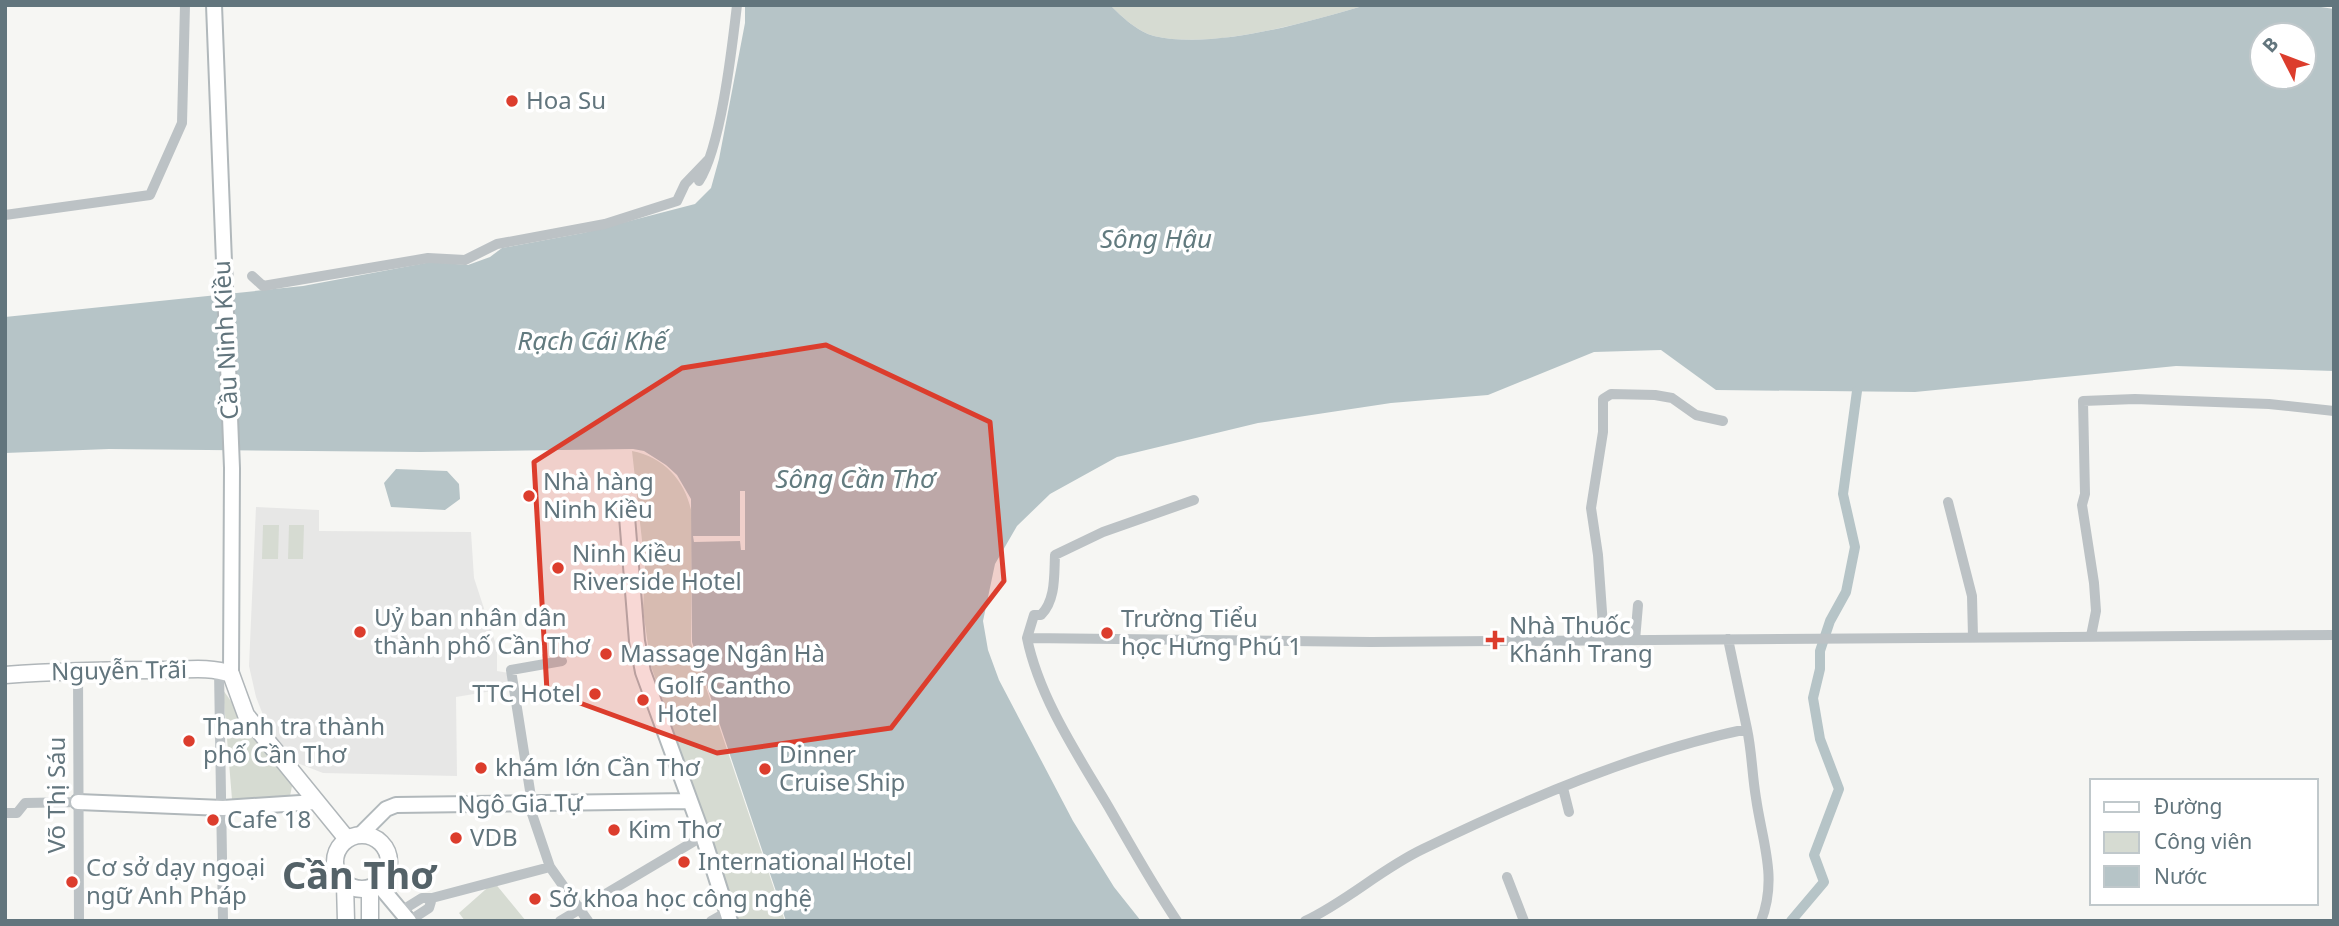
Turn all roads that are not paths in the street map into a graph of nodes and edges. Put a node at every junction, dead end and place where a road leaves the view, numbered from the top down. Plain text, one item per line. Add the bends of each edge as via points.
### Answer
1 (185, 5) edge
2 (214, 5) edge
3 (737, 5) edge
4 (709, 159) junction
5 (699, 181) dead end
6 (5, 215) edge
7 (251, 276) dead end
8 (2334, 411) edge
9 (1723, 421) dead end
10 (1194, 500) dead end
11 (1948, 502) dead end
12 (626, 504) dead end
13 (1638, 605) dead end
14 (2334, 635) edge
15 (2091, 636) junction
16 (1973, 637) junction
17 (1027, 638) junction
18 (1728, 639) junction
19 (1604, 640) junction
20 (1635, 640) junction
21 (562, 661) dead end
22 (78, 670) junction
23 (225, 672) junction
24 (5, 675) edge
25 (1747, 729) junction
26 (1563, 788) junction
27 (78, 802) junction
28 (316, 802) junction
29 (690, 802) junction
30 (529, 804) junction
31 (223, 808) junction
32 (1569, 812) dead end
33 (5, 813) edge
34 (354, 836) junction
35 (703, 836) junction
36 (550, 867) junction
37 (1507, 877) dead end
38 (345, 884) junction
39 (374, 886) junction
40 (579, 908) junction
41 (728, 916) edge
42 (406, 917) edge
43 (79, 921) edge
44 (223, 921) edge
45 (346, 921) edge
46 (370, 921) edge
47 (560, 921) edge
48 (588, 921) edge
49 (711, 921) edge
50 (1177, 921) edge
51 (1304, 921) edge
52 (1524, 921) edge
53 (1761, 921) edge

1 - 6 street via 182,123 150,195
2 - 23 street, Cầu Ninh Kiều via 232,468 233,623
3 - 4 street
4 - 5 street
4 - 7 street via 685,184 677,201 605,224 497,244 465,260 439,257 263,286
8 - 15 street via 2269,404 2083,401 2082,505 2096,611
9 - 19 street via 1696,415 1664,396 1611,394 1602,399 1603,432 1591,508
10 - 17 street via 1103,531 1055,555 1052,597 1041,615 1034,615
11 - 16 street via 1972,596
12 - 29 street via 643,672
13 - 20 street
14 - 15 street
15 - 16 street
16 - 18 street
17 - 19 street
17 - 50 street via 1050,701 1081,761
18 - 20 street
18 - 25 street
19 - 20 street
21 - 30 street via 511,670
22 - 23 main road, Nguyễn Trãi
22 - 24 main road, Nguyễn Trãi
22 - 27 street, Võ Thị Sáu
23 - 28 main road via 246,715
23 - 31 street
25 - 26 street via 1636,759
25 - 53 street via 1770,871
26 - 32 street
26 - 51 street via 1420,849
27 - 31 street
27 - 33 street via 24,803 17,813
27 - 43 street, Võ Thị Sáu
28 - 31 street
28 - 34 main road
29 - 30 street, Ngô Gia Tự
29 - 35 street
30 - 34 street, Ngô Gia Tự via 396,805
30 - 36 street
31 - 44 street
34 - 38 main road via 340,845 335,861
34 - 39 main road via 380,842 386,850 388,868
35 - 40 street
35 - 41 street
36 - 40 street
36 - 42 street via 422,898
37 - 52 street
38 - 39 main road via 362,889
38 - 45 main road
39 - 42 street
39 - 46 main road
40 - 47 street
40 - 48 street
41 - 49 street

